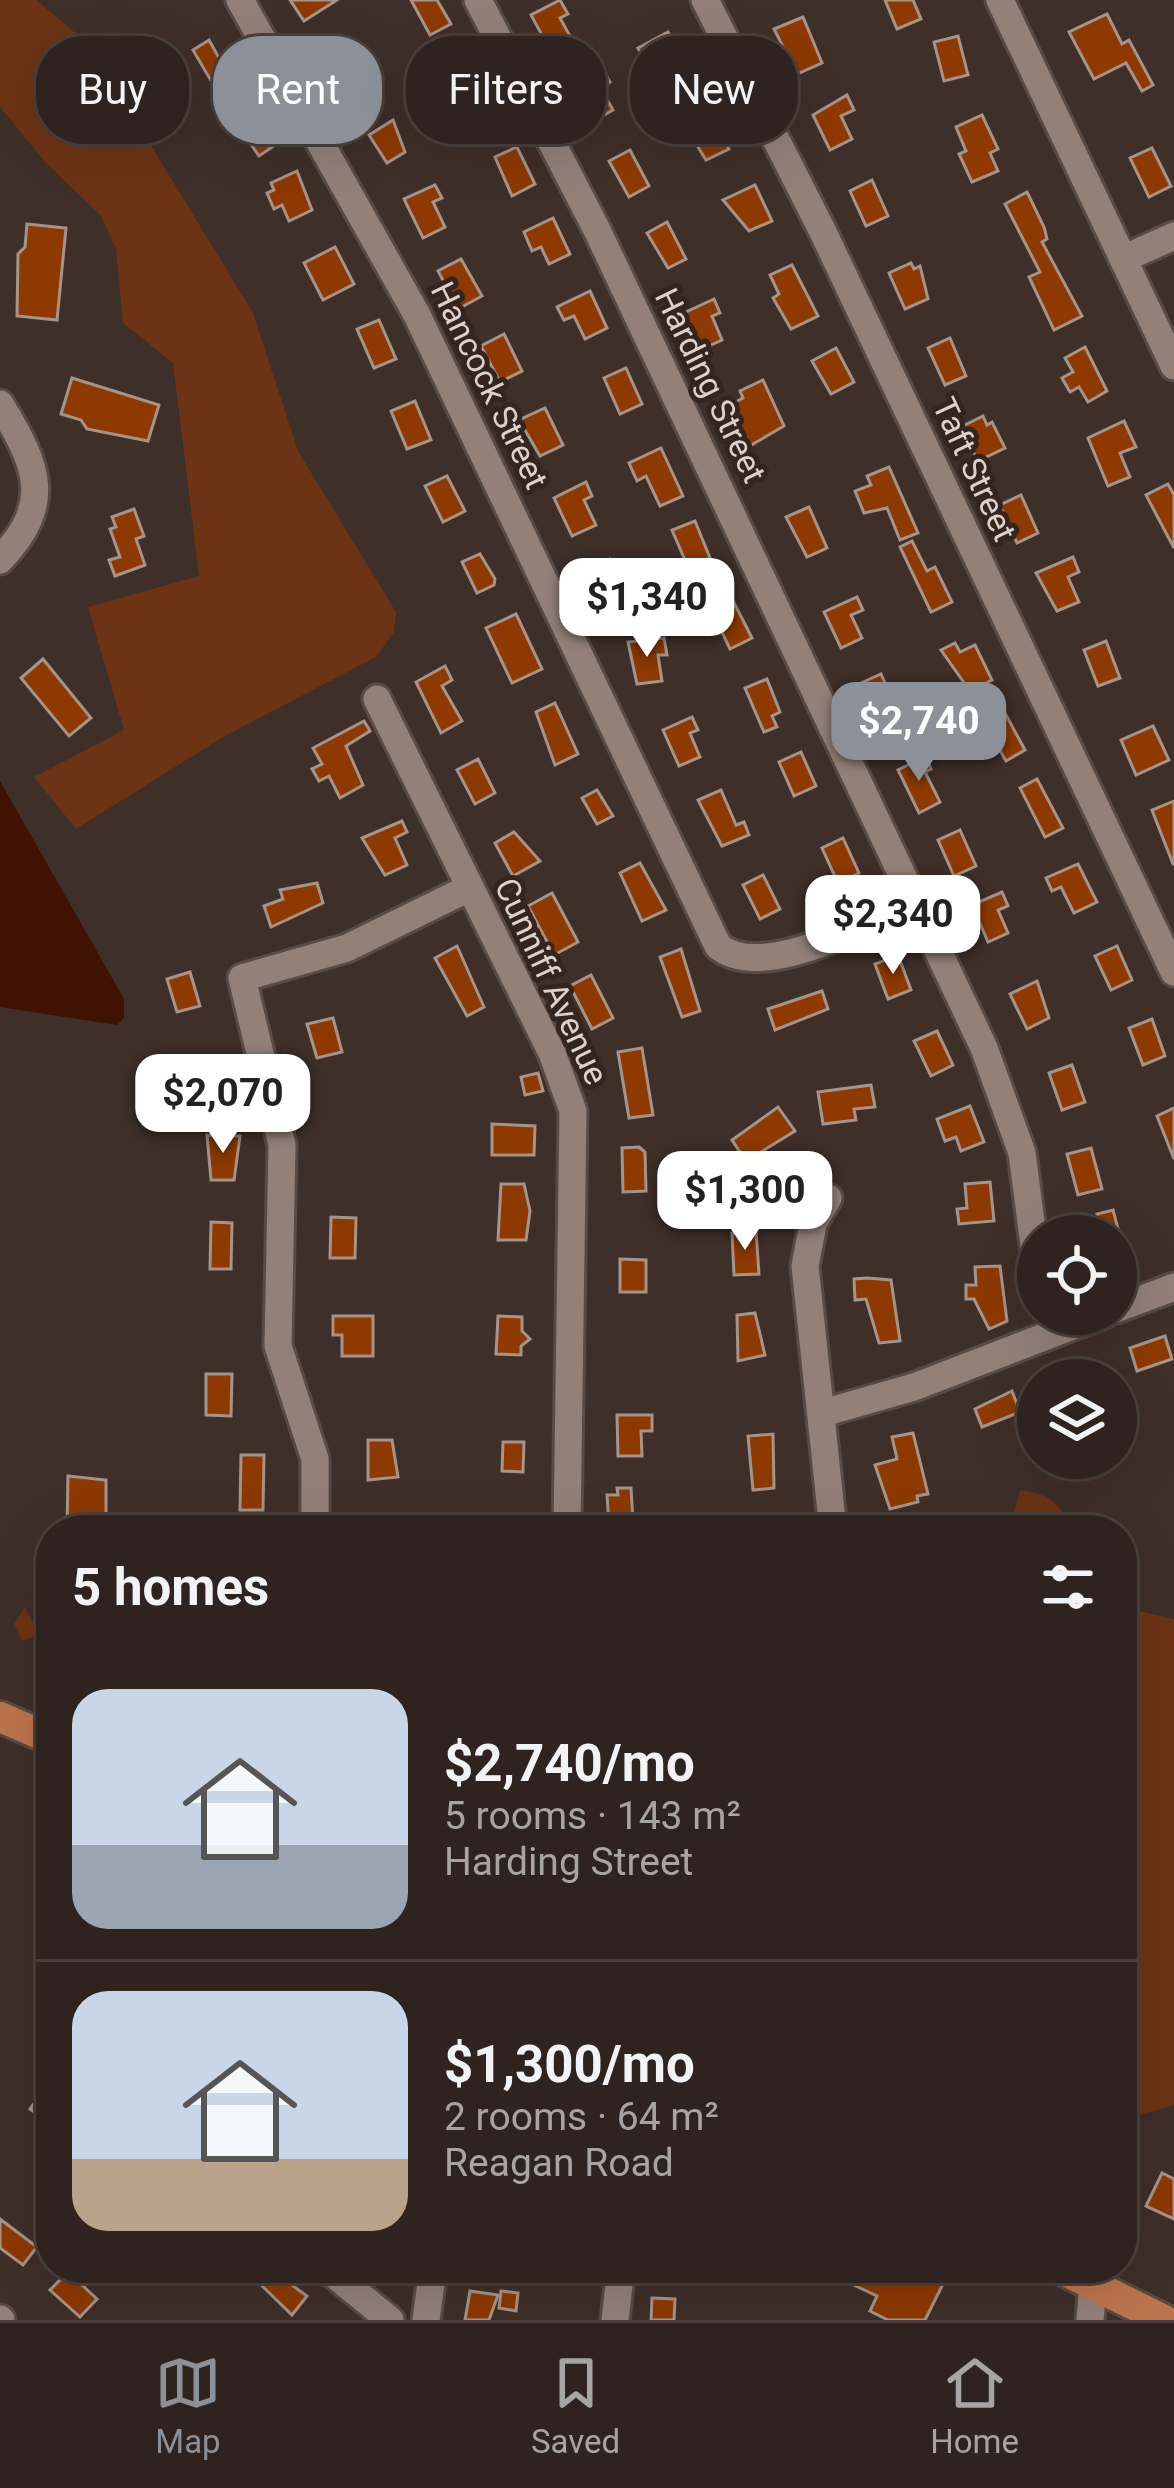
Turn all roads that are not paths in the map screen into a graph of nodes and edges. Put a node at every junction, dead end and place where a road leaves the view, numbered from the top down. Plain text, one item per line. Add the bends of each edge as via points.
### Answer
1 (240, 0) edge
2 (478, 0) edge
3 (705, 0) edge
4 (1000, 0) edge
5 (1174, 236) edge
6 (1123, 260) junction
7 (1174, 366) edge
8 (0, 404) edge
9 (0, 560) edge
10 (377, 699) dead end
11 (469, 888) junction
12 (917, 902) junction
13 (1174, 972) edge
14 (828, 1198) dead end
15 (1030, 1215) edge
16 (1174, 1287) edge
17 (1137, 1302) edge
18 (1023, 1335) edge
19 (824, 1413) junction
20 (315, 1515) edge
21 (567, 1515) edge
22 (832, 1515) edge
23 (0, 1717) edge
24 (36, 1733) edge
25 (344, 2283) edge
26 (432, 2283) edge
27 (619, 2283) edge
28 (1089, 2283) edge
29 (1093, 2285) junction
30 (390, 2320) edge
31 (426, 2320) edge
32 (614, 2320) edge
33 (1090, 2320) edge
34 (1163, 2320) edge

1 - 12 street, Hancock Street via 417,315 718,946 739,956 774,956
2 - 12 street, Harding Street via 605,246
3 - 13 street, Taft Street
4 - 6 street
5 - 6 street
6 - 7 street
8 - 9 street via 36,494 34,516
10 - 11 street, Cunniff Avenue
11 - 20 street via 347,948 242,978 282,1145 278,1346 315,1459
11 - 21 street, Cunniff Avenue via 574,1111
12 - 15 street, Harding Street via 1006,1097
14 - 19 street via 813,1224 806,1266
16 - 17 street
18 - 19 street via 914,1387
19 - 22 street
23 - 24 main road
25 - 30 street
26 - 31 street
27 - 32 street
28 - 29 main road
29 - 33 street
29 - 34 main road

